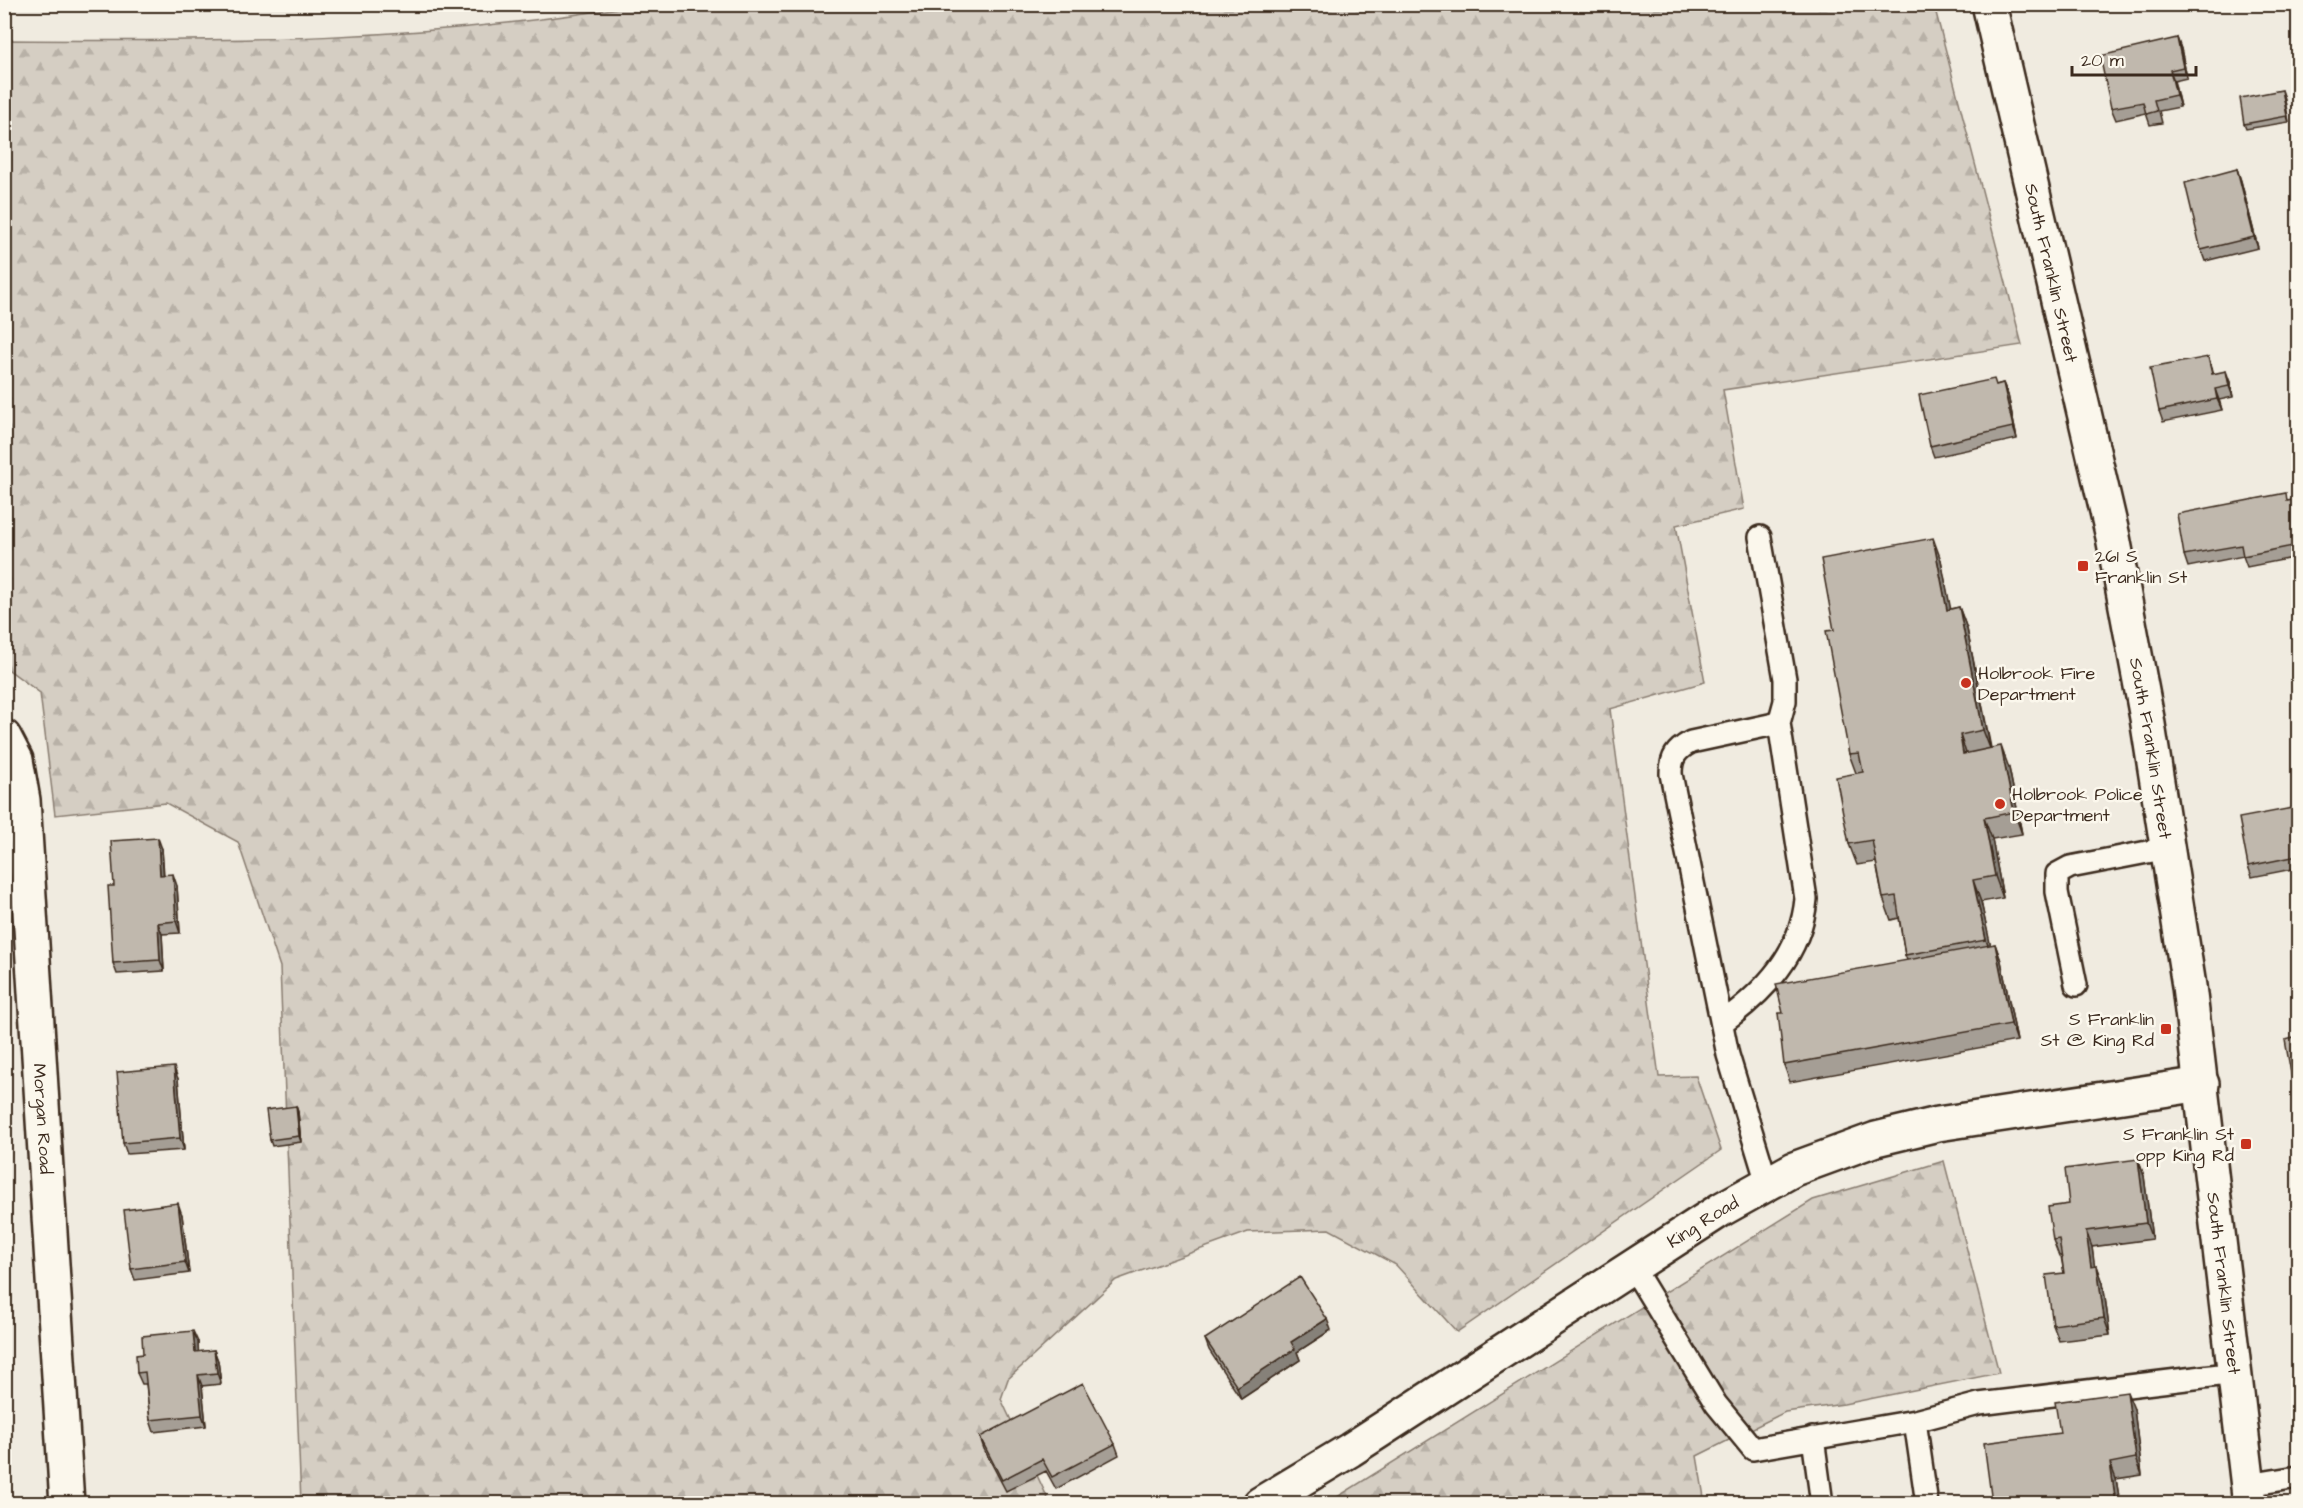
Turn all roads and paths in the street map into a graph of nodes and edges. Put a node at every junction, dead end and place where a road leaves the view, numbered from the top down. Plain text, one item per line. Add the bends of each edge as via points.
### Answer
1 (1989, 4) edge
2 (1760, 537) dead end
3 (1779, 723) junction
4 (4, 737) edge
5 (2168, 849) junction
6 (2076, 985) dead end
7 (1723, 1022) junction
8 (2202, 1084) junction
9 (1767, 1183) junction
10 (1632, 1266) junction
11 (2235, 1373) junction
12 (1915, 1421) junction
13 (1813, 1438) junction
14 (2298, 1477) edge
15 (2249, 1494) edge
16 (67, 1503) edge
17 (1260, 1503) edge
18 (1822, 1503) edge
19 (1927, 1503) edge

1 - 5 street, South Franklin Street via 2113,537
2 - 3 lane via 1785,679
3 - 7 lane via 1806,899 1804,922 1782,965 1764,987
3 - 7 lane via 1691,742 1679,748 1671,761
4 - 16 street, Morgan Road via 16,760 23,800
5 - 6 lane via 2070,867 2057,874 2057,892
5 - 8 street, South Franklin Street
7 - 9 lane via 1737,1088
8 - 9 street, King Road via 1938,1124 1848,1148
8 - 11 street, South Franklin Street
9 - 10 street, King Road
10 - 13 lane via 1716,1404 1753,1449
10 - 17 street, King Road via 1350,1450
11 - 12 lane via 1978,1404
11 - 15 street, South Franklin Street
12 - 13 lane
12 - 19 lane
13 - 18 lane
14 - 15 lane

